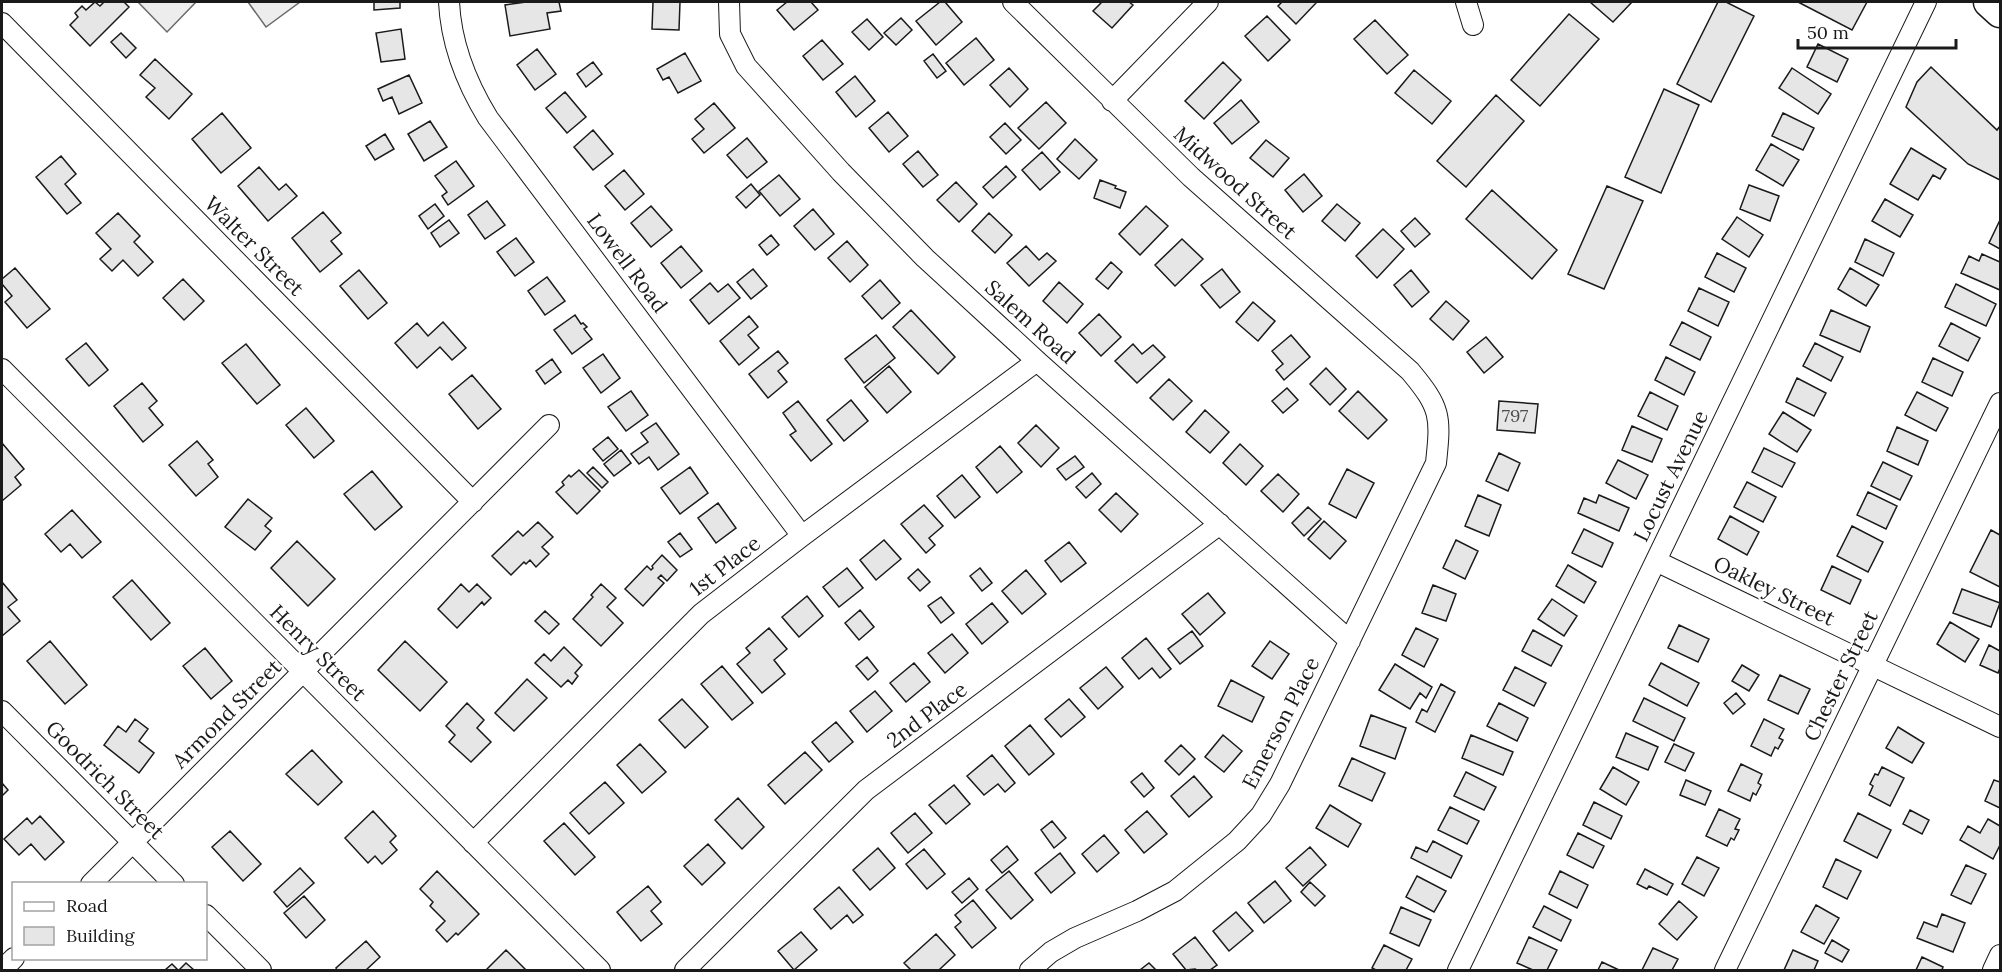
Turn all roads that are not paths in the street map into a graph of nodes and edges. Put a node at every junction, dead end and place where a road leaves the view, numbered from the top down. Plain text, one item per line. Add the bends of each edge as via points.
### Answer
1 (449, 2) edge
2 (729, 2) edge
3 (1013, 2) edge
4 (1208, 2) edge
5 (1466, 2) edge
6 (1926, 2) edge
7 (1989, 2) edge
8 (2001, 12) edge
9 (2, 23) edge
10 (1473, 25) dead end
11 (1112, 101) junction
12 (1037, 361) junction
13 (2, 369) edge
14 (1430, 395) joint
15 (2001, 403) edge
16 (549, 426) dead end
17 (473, 502) junction
18 (1220, 524) junction
19 (802, 536) junction
20 (1656, 561) junction
21 (1350, 640) junction
22 (1873, 665) junction
23 (303, 672) junction
24 (2, 711) edge
25 (2001, 727) edge
26 (133, 842) junction
27 (473, 843) junction
28 (93, 882) edge
29 (172, 882) edge
30 (207, 916) edge
31 (2001, 955) edge
32 (261, 970) edge
33 (600, 970) edge
34 (686, 970) edge
35 (1030, 970) edge
36 (1458, 970) edge
37 (1725, 970) edge
38 (1993, 970) edge

1 - 19 street, Lowell Road via 458,58 488,118
2 - 12 street, Salem Road via 730,34 746,66 925,258
3 - 11 street, Midwood Street
4 - 11 street
5 - 10 street
6 - 20 street, Locust Avenue
7 - 8 main road
9 - 17 street, Walter Street
11 - 14 street, Midwood Street via 1191,177 1410,371
12 - 18 street, Salem Road
12 - 19 street, 1st Place
13 - 23 street, Henry Street
14 - 21 street, Emerson Place via 1439,429 1436,463
15 - 22 street, Chester Street
16 - 17 street, Armond Street
17 - 23 street, Armond Street
18 - 21 street, Salem Road
18 - 34 street, 2nd Place via 867,790
19 - 27 street, 1st Place via 701,614
20 - 22 street, Oakley Street
20 - 36 street, Locust Avenue
21 - 35 street, Emerson Place via 1280,784 1237,841 1175,891 1075,938
22 - 25 street, Oakley Street
22 - 37 street, Chester Street
23 - 26 street, Armond Street
23 - 27 street, Henry Street
24 - 26 street, Goodrich Street
26 - 28 street, Armond Street
26 - 29 street, Goodrich Street
27 - 33 street, Henry Street
30 - 32 street
31 - 38 street

